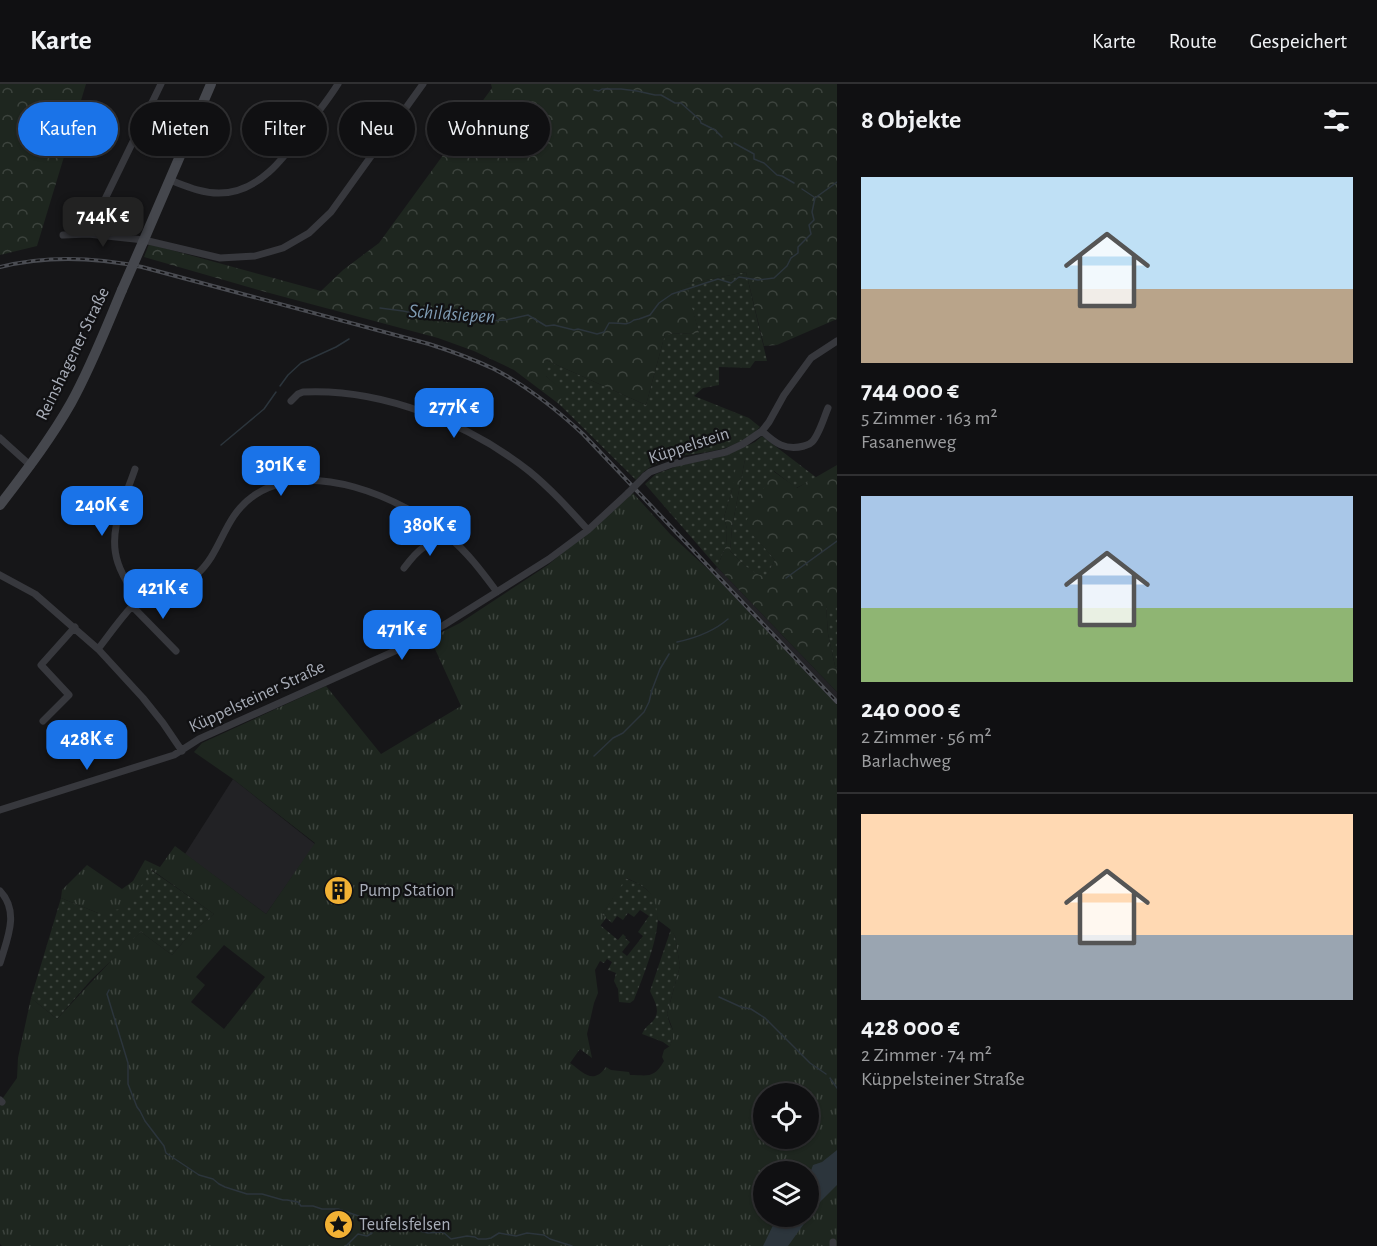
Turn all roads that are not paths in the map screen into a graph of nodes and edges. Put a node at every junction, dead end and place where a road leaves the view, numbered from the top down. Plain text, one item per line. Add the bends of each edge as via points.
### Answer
1 (161, 84) edge
2 (211, 84) edge
3 (338, 84) edge
4 (423, 84) edge
5 (170, 180) junction
6 (88, 234) junction
7 (63, 235) dead end
8 (144, 241) junction
9 (837, 341) edge
10 (291, 401) dead end
11 (828, 408) dead end
12 (762, 431) junction
13 (0, 438) edge
14 (31, 466) junction
15 (135, 469) dead end
16 (628, 493) joint
17 (0, 505) edge
18 (588, 530) junction
19 (449, 537) junction
20 (404, 568) dead end
21 (0, 575) edge
22 (497, 592) junction
23 (135, 603) junction
24 (75, 627) junction
25 (98, 649) junction
26 (176, 651) dead end
27 (43, 721) dead end
28 (182, 751) junction
29 (0, 810) edge
30 (0, 891) edge
31 (0, 963) edge

1 - 6 street
2 - 5 main road, Reinshagener Straße
3 - 5 street via 292,148 260,180 221,193 194,190
4 - 8 street via 332,212 294,243 264,255 220,258
5 - 8 main road, Reinshagener Straße
6 - 7 street
6 - 8 street
8 - 14 main road, Reinshagener Straße, bridge via 72,402
9 - 12 street, Küppelstein via 811,358
10 - 18 street via 303,392 347,394 396,404 443,420 487,442 528,471
11 - 12 street via 808,445 784,447
12 - 16 street, Küppelstein, bridge via 726,452 650,472
13 - 14 street
14 - 17 main road, Reinshagener Straße
15 - 23 street via 114,538 118,564
16 - 18 street, Küppelsteiner Straße
18 - 22 street, Küppelsteiner Straße
19 - 20 street via 416,552
19 - 22 street via 475,562
19 - 23 street via 419,514 354,487 330,482 287,483 267,488 242,506 229,522 211,559 191,579
21 - 24 street via 35,594
22 - 28 street, Küppelsteiner Straße via 406,646
23 - 25 street
23 - 26 street
24 - 25 street
24 - 27 street via 40,660 69,695
25 - 28 street via 163,723
28 - 29 street, Küppelsteiner Straße
30 - 31 street via 8,903 11,922

